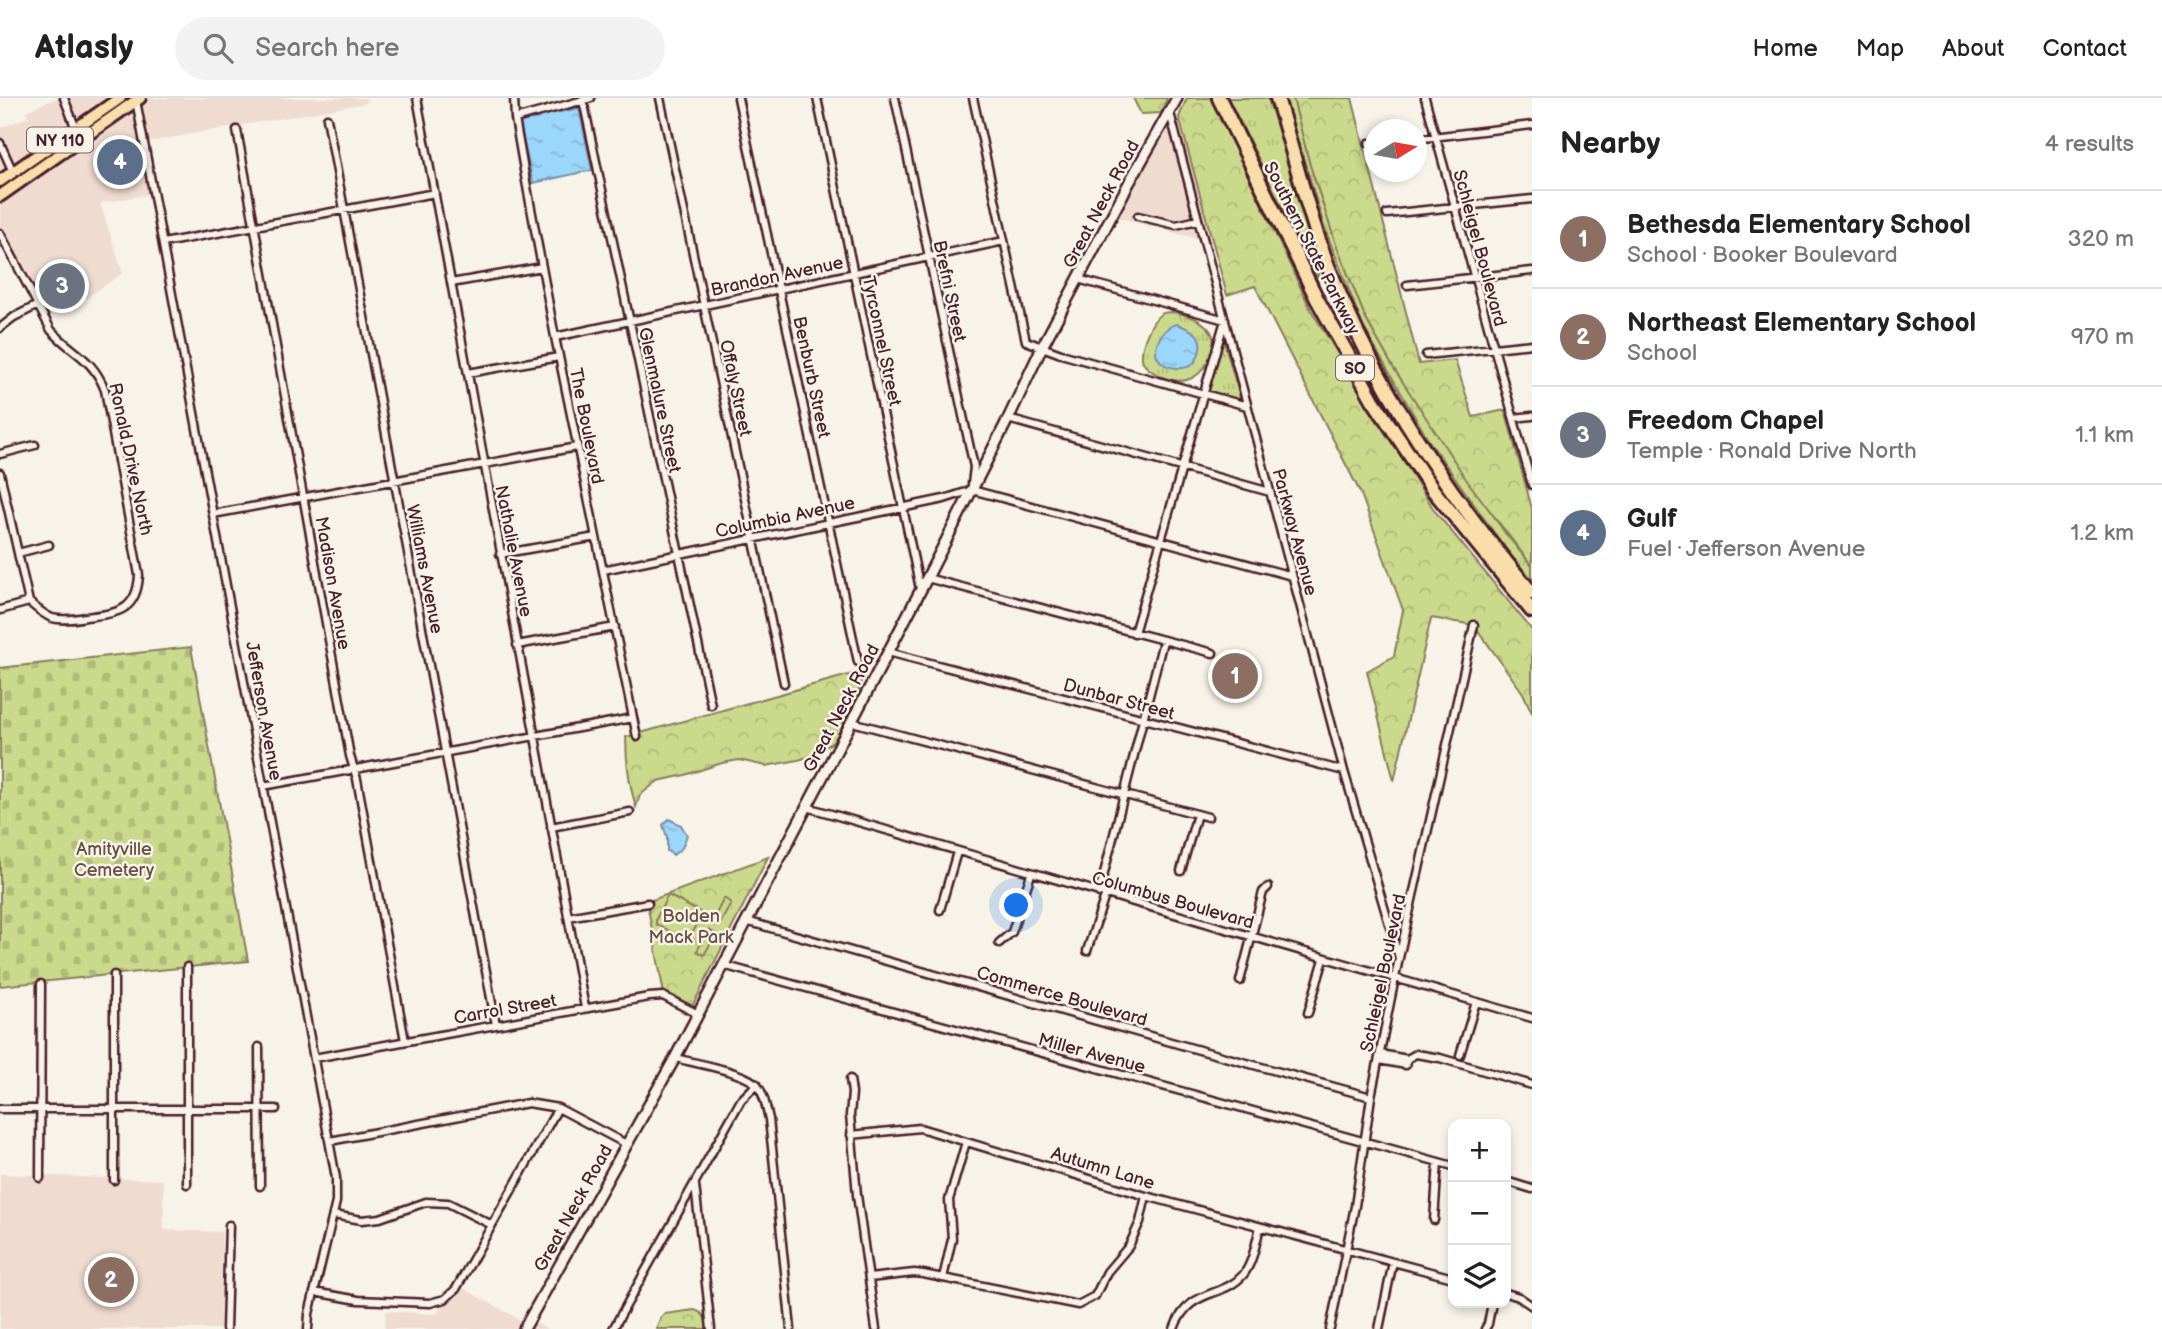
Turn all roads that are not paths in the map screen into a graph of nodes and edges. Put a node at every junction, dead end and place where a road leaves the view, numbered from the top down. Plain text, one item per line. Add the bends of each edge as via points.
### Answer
1 (64, 98) edge
2 (120, 98) edge
3 (417, 98) edge
4 (514, 98) edge
5 (591, 98) edge
6 (660, 98) edge
7 (738, 98) edge
8 (817, 98) edge
9 (896, 98) edge
10 (973, 98) edge
11 (1177, 98) edge
12 (1219, 98) edge
13 (1277, 98) edge
14 (1425, 98) edge
15 (137, 99) edge
16 (583, 100) junction
17 (1170, 113) junction
18 (327, 118) dead end
19 (515, 119) junction
20 (1532, 125) edge
21 (76, 129) junction
22 (237, 130) dead end
23 (1436, 137) junction
24 (1427, 138) edge
25 (0, 143) edge
26 (54, 144) junction
27 (13, 172) junction
28 (0, 181) edge
29 (22, 182) junction
30 (0, 191) edge
31 (435, 193) junction
32 (0, 196) edge
33 (1532, 199) edge
34 (1455, 206) junction
35 (344, 210) junction
36 (1387, 214) dead end
37 (1138, 216) dead end
38 (1198, 220) junction
39 (254, 226) junction
40 (0, 233) edge
41 (1004, 241) junction
42 (163, 243) junction
43 (929, 258) junction
44 (542, 267) junction
45 (1532, 271) edge
46 (854, 274) junction
47 (1475, 277) junction
48 (1078, 279) junction
49 (451, 283) junction
50 (1407, 285) dead end
51 (778, 290) junction
52 (38, 305) junction
53 (704, 306) junction
54 (1225, 320) junction
55 (630, 321) junction
56 (0, 328) edge
57 (555, 337) junction
58 (1532, 344) edge
59 (1042, 347) junction
60 (1493, 348) junction
61 (1426, 355) dead end
62 (559, 357) junction
63 (468, 373) junction
64 (1203, 394) junction
65 (1247, 406) junction
66 (1532, 416) edge
67 (1514, 418) junction
68 (1008, 419) junction
69 (35, 445) dead end
70 (577, 447) junction
71 (0, 454) edge
72 (483, 464) junction
73 (1182, 467) junction
74 (0, 473) edge
75 (394, 480) junction
76 (1532, 485) edge
77 (972, 489) junction
78 (1270, 492) junction
79 (303, 497) junction
80 (903, 507) junction
81 (213, 514) junction
82 (829, 522) junction
83 (596, 537) junction
84 (753, 538) junction
85 (1161, 541) junction
86 (49, 545) dead end
87 (18, 553) junction
88 (500, 554) junction
89 (678, 554) junction
90 (603, 570) junction
91 (1293, 576) junction
92 (927, 578) junction
93 (920, 589) junction
94 (1532, 593) edge
95 (29, 602) junction
96 (0, 610) edge
97 (1532, 611) edge
98 (1474, 625) dead end
99 (615, 627) junction
100 (1134, 633) junction
101 (1163, 641) junction
102 (517, 645) junction
103 (888, 652) junction
104 (1213, 653) dead end
105 (858, 662) dead end
106 (784, 683) dead end
107 (711, 705) dead end
108 (633, 718) junction
109 (1143, 720) junction
110 (852, 722) junction
111 (534, 736) junction
112 (638, 737) dead end
113 (444, 752) junction
114 (354, 769) junction
115 (1344, 771) junction
116 (263, 786) junction
117 (1124, 794) junction
118 (807, 807) junction
119 (630, 812) dead end
120 (1197, 814) junction
121 (1208, 817) dead end
122 (551, 827) junction
123 (957, 852) junction
124 (1181, 872) dead end
125 (1031, 874) junction
126 (1268, 887) dead end
127 (1102, 894) junction
128 (648, 903) dead end
129 (940, 909) dead end
130 (568, 917) junction
131 (746, 921) junction
132 (1251, 938) junction
133 (999, 943) dead end
134 (1087, 951) dead end
135 (1399, 958) junction
136 (1324, 959) junction
137 (723, 965) junction
138 (187, 967) dead end
139 (114, 975) dead end
140 (1396, 979) junction
141 (1240, 981) dead end
142 (41, 984) dead end
143 (1476, 1002) junction
144 (585, 1008) junction
145 (698, 1013) junction
146 (1308, 1013) dead end
147 (1532, 1018) edge
148 (496, 1025) junction
149 (405, 1041) junction
150 (260, 1047) dead end
151 (1460, 1055) dead end
152 (1379, 1057) junction
153 (314, 1058) junction
154 (675, 1058) junction
155 (850, 1079) dead end
156 (757, 1084) junction
157 (1532, 1085) edge
158 (1371, 1097) junction
159 (558, 1108) junction
160 (0, 1109) edge
161 (187, 1109) junction
162 (260, 1109) junction
163 (276, 1109) dead end
164 (40, 1110) junction
165 (114, 1110) junction
166 (851, 1135) junction
167 (330, 1141) junction
168 (1364, 1141) junction
169 (966, 1142) junction
170 (626, 1144) junction
171 (1438, 1162) junction
172 (1448, 1165) edge
173 (40, 1178) dead end
174 (114, 1180) dead end
175 (1509, 1182) edge
176 (187, 1184) dead end
177 (695, 1184) junction
178 (260, 1186) dead end
179 (1532, 1189) edge
180 (1146, 1196) junction
181 (333, 1215) junction
182 (1434, 1220) dead end
183 (229, 1225) dead end
184 (492, 1225) junction
185 (1260, 1227) junction
186 (1346, 1250) junction
187 (1393, 1262) junction
188 (1448, 1277) edge
189 (869, 1278) junction
190 (943, 1278) junction
191 (314, 1292) junction
192 (1511, 1295) edge
193 (1532, 1306) edge
194 (1491, 1308) edge
195 (226, 1329) edge
196 (308, 1329) edge
197 (524, 1329) edge
198 (613, 1329) edge
199 (711, 1329) edge
200 (791, 1329) edge
201 (876, 1329) edge
202 (1174, 1329) edge
203 (1330, 1329) edge
204 (1379, 1329) edge
205 (1485, 1329) edge

1 - 21 street
2 - 21 main road, NY 110
3 - 31 street, Nathalie Avenue
4 - 19 street, The Boulevard
5 - 16 street
6 - 53 street, Offaly Street
7 - 51 street, Benburb Street
8 - 46 street, Tyrconnel Street
9 - 43 street, Brefni Street
10 - 41 street
11 - 17 main road, Great Neck Road
12 - 97 highway, Southern State Parkway / SO via 1317,299 1373,400 1433,490
13 - 94 highway, Southern State Parkway / SO via 1328,265 1372,362 1444,483
14 - 23 street, Schleigel Boulevard
15 - 29 main road, NY 110
15 - 42 street, Jefferson Avenue
16 - 19 street
16 - 55 street, Glenmalure Street
17 - 38 street, Parkway Avenue
17 - 48 main road, Great Neck Road
18 - 35 street, Williams Avenue
19 - 44 street, The Boulevard
20 - 23 street
21 - 26 main road, NY 110
22 - 39 street, Madison Avenue
23 - 24 street
23 - 34 street, Schleigel Boulevard
25 - 27 street
26 - 27 main road, NY 110
26 - 29 main road via 50,153 22,173
27 - 28 main road, NY 110
27 - 30 main road via 11,183
29 - 32 main road, NY 110
31 - 35 street
31 - 49 street, Nathalie Avenue
33 - 34 street
34 - 36 street
34 - 47 street, Schleigel Boulevard
35 - 39 street
35 - 75 street, Williams Avenue
37 - 38 street via 1176,225
38 - 54 street, Parkway Avenue
39 - 42 street
39 - 79 street, Madison Avenue
40 - 52 street, Ronald Drive North
41 - 43 street, Brandon Avenue
41 - 59 street via 1026,341
42 - 81 street, Jefferson Avenue
43 - 46 street, Brandon Avenue
43 - 77 street, Brefni Street via 974,467
44 - 49 street
44 - 57 street, The Boulevard
45 - 47 street
46 - 51 street, Brandon Avenue
46 - 80 street, Tyrconnel Street
47 - 50 street
47 - 60 street, Schleigel Boulevard
48 - 54 street
48 - 59 main road, Great Neck Road
49 - 63 street, Nathalie Avenue
51 - 53 street, Brandon Avenue
51 - 82 street, Benburb Street
52 - 56 street
52 - 95 street, Ronald Drive North via 51,330 91,364 105,390 139,575 135,597 116,613 66,620 51,618
53 - 55 street, Brandon Avenue
53 - 84 street, Offaly Street
54 - 64 street
54 - 65 street, Parkway Avenue
55 - 57 street, Brandon Avenue
55 - 89 street, Glenmalure Street
57 - 62 street, The Boulevard
58 - 60 street
59 - 64 street
59 - 68 main road, Great Neck Road
60 - 61 street
60 - 67 street, Schleigel Boulevard
62 - 63 street
62 - 70 street, The Boulevard
63 - 72 street, Nathalie Avenue
64 - 65 street
64 - 73 street
65 - 78 street, Parkway Avenue
66 - 67 street
67 - 76 street, Schleigel Boulevard
68 - 73 street
68 - 77 main road, Great Neck Road
69 - 71 street
70 - 72 street
70 - 83 street, The Boulevard
72 - 75 street
72 - 88 street, Nathalie Avenue
73 - 78 street
73 - 85 street
74 - 87 street
75 - 79 street
75 - 113 street, Williams Avenue
77 - 80 street, Columbia Avenue
77 - 85 street
77 - 92 main road, Great Neck Road
78 - 91 street, Parkway Avenue
79 - 81 street
79 - 114 street, Madison Avenue
80 - 82 street, Columbia Avenue
80 - 93 street, Tyrconnel Street
81 - 116 street, Jefferson Avenue
82 - 84 street, Columbia Avenue
82 - 105 street, Benburb Street
83 - 88 street
83 - 90 street, The Boulevard
84 - 89 street, Columbia Avenue
84 - 106 street, Offaly Street
85 - 91 street
85 - 100 street
86 - 87 street
87 - 95 street
88 - 102 street, Nathalie Avenue
89 - 90 street, Columbia Avenue
89 - 107 street, Glenmalure Street
90 - 99 street, The Boulevard
91 - 115 street, Parkway Avenue
92 - 93 main road, Great Neck Road
92 - 100 street
93 - 103 main road, Great Neck Road
95 - 96 street
98 - 135 street, Schleigel Boulevard
99 - 102 street
99 - 108 street, The Boulevard
100 - 101 street
101 - 104 street
101 - 109 street
102 - 111 street, Nathalie Avenue
103 - 109 street, Dunbar Street
103 - 110 main road, Great Neck Road
108 - 111 street
108 - 112 street, The Boulevard
109 - 115 street, Dunbar Street
109 - 117 street
110 - 117 street
110 - 118 main road, Great Neck Road
111 - 113 street
111 - 122 street, Nathalie Avenue
113 - 114 street
113 - 148 street, Williams Avenue
114 - 116 street
114 - 149 street, Madison Avenue
115 - 135 street, Parkway Avenue
116 - 153 street, Jefferson Avenue
117 - 120 street
117 - 127 street
118 - 123 street, Columbus Boulevard
118 - 131 main road, Great Neck Road
119 - 122 street
120 - 121 street
120 - 124 street
122 - 130 street, Nathalie Avenue
123 - 125 street, Columbus Boulevard
123 - 129 street
125 - 127 street, Columbus Boulevard
125 - 133 street via 1012,932
126 - 132 street
127 - 132 street, Columbus Boulevard
127 - 134 street
128 - 130 street
130 - 144 street, Nathalie Avenue
131 - 137 main road, Great Neck Road
131 - 158 street, Commerce Boulevard
132 - 136 street, Columbus Boulevard
132 - 141 street
135 - 140 street, Schleigel Boulevard
136 - 140 street, Columbus Boulevard
136 - 146 street
137 - 145 main road, Great Neck Road
137 - 168 street, Miller Avenue
138 - 161 street
139 - 165 street
140 - 143 street, Columbus Boulevard
140 - 152 street, Schleigel Boulevard
142 - 164 street
143 - 147 street, Columbus Boulevard
143 - 151 street
144 - 145 street, Carrol Street via 663,996
144 - 148 street, Carrol Street
145 - 154 main road, Great Neck Road
148 - 149 street, Carrol Street
149 - 153 street, Carrol Street
150 - 162 street
152 - 157 street via 1407,1059 1416,1054 1440,1058
152 - 158 street, Schleigel Boulevard
153 - 167 street, Jefferson Avenue
154 - 156 street
154 - 170 main road, Great Neck Road
155 - 166 street
156 - 177 street via 741,1100
156 - 200 street via 769,1119
158 - 168 street, Schleigel Boulevard
159 - 167 street via 528,1103
159 - 170 street
159 - 184 street
160 - 164 street
161 - 162 street
161 - 165 street
161 - 176 street
162 - 163 street
162 - 178 street
164 - 165 street
164 - 173 street
165 - 174 street
166 - 169 street, Autumn Lane via 920,1128
166 - 189 street
167 - 181 street, Jefferson Avenue via 338,1190
168 - 171 street, Miller Avenue
168 - 186 street, Schleigel Boulevard
169 - 180 street, Autumn Lane
169 - 190 street via 949,1200 952,1239
170 - 197 main road, Great Neck Road
171 - 172 street, Miller Avenue
171 - 182 street
175 - 179 street
177 - 198 street
177 - 199 street
180 - 185 street, Autumn Lane
180 - 190 street via 1129,1247 1107,1272 1095,1296 1083,1303
181 - 184 street via 362,1220 426,1202 448,1203
181 - 191 street, Jefferson Avenue
183 - 195 street
184 - 191 street via 456,1289 445,1299 430,1303 358,1300
185 - 186 street, Autumn Lane
185 - 202 street via 1243,1275 1197,1298
186 - 187 street, Autumn Lane
186 - 203 street, Schleigel Boulevard
187 - 188 street, Autumn Lane
187 - 204 street
189 - 190 street via 914,1273
189 - 201 street
191 - 196 street, Jefferson Avenue
192 - 193 street
194 - 205 street

